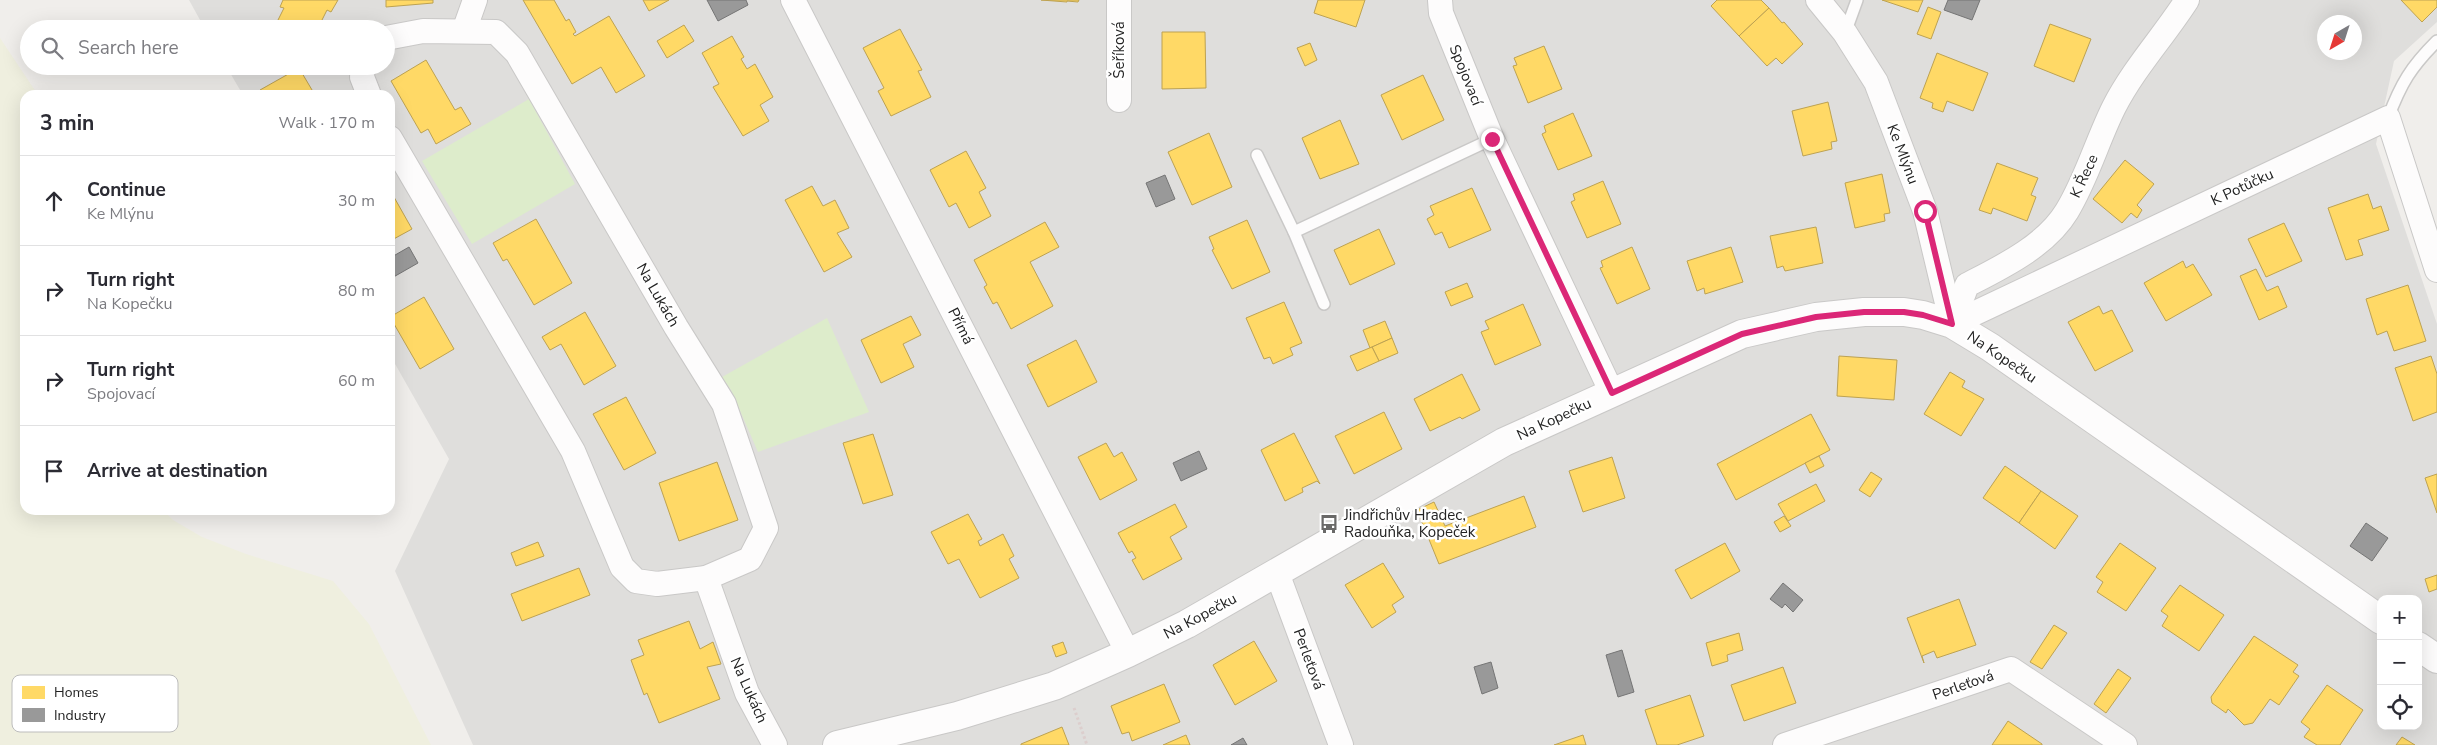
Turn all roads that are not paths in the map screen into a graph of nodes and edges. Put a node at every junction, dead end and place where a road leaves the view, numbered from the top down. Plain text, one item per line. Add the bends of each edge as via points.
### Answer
1 (475, 0) edge
2 (793, 0) edge
3 (1119, 0) edge
4 (1440, 0) edge
5 (1818, 0) edge
6 (1857, 0) edge
7 (2187, 0) edge
8 (464, 31) junction
9 (1845, 33) junction
10 (395, 36) edge
11 (2437, 41) edge
12 (362, 75) edge
13 (367, 90) edge
14 (1119, 100) dead end
15 (2388, 118) junction
16 (1492, 139) junction
17 (395, 147) edge
18 (1258, 155) dead end
19 (1294, 232) junction
20 (2437, 270) edge
21 (1324, 304) dead end
22 (1952, 324) junction
23 (1612, 393) junction
24 (1277, 573) junction
25 (706, 578) junction
26 (2377, 617) edge
27 (2422, 649) edge
28 (1128, 653) junction
29 (2437, 659) edge
30 (775, 745) edge
31 (837, 745) edge
32 (1341, 745) edge
33 (1785, 745) edge
34 (2125, 745) edge

1 - 8 street
2 - 28 street, Přímá
3 - 14 street, Šeříková
4 - 16 street, Spojovací via 1441,13
5 - 9 street, Ke Mlýnu
6 - 9 lane
7 - 22 street, K Řece via 2113,108 2067,212 2035,244 1967,285
8 - 10 street, Na Lukách via 422,31
8 - 25 street, Na Lukách via 496,32 518,53 724,404 766,528 750,559
9 - 22 street, Ke Mlýnu via 1876,82 1925,211
11 - 15 lane via 2410,71
12 - 13 street
15 - 20 street
15 - 22 street, K Potůčku
16 - 19 lane
16 - 23 street, Spojovací
17 - 25 street, Na Lukách via 573,451 622,567 636,581 657,584
18 - 19 lane
19 - 21 lane
22 - 23 street, Na Kopečku via 1904,312 1816,317 1742,334
22 - 26 street, Na Kopečku via 1990,347
23 - 24 street, Na Kopečku via 1504,442
24 - 28 street, Na Kopečku
24 - 32 street, Perleťová
25 - 30 street, Na Lukách via 748,693
27 - 29 street
28 - 31 street, Na Kopečku via 1065,681 957,716
33 - 34 street, Perleťová via 2011,669

